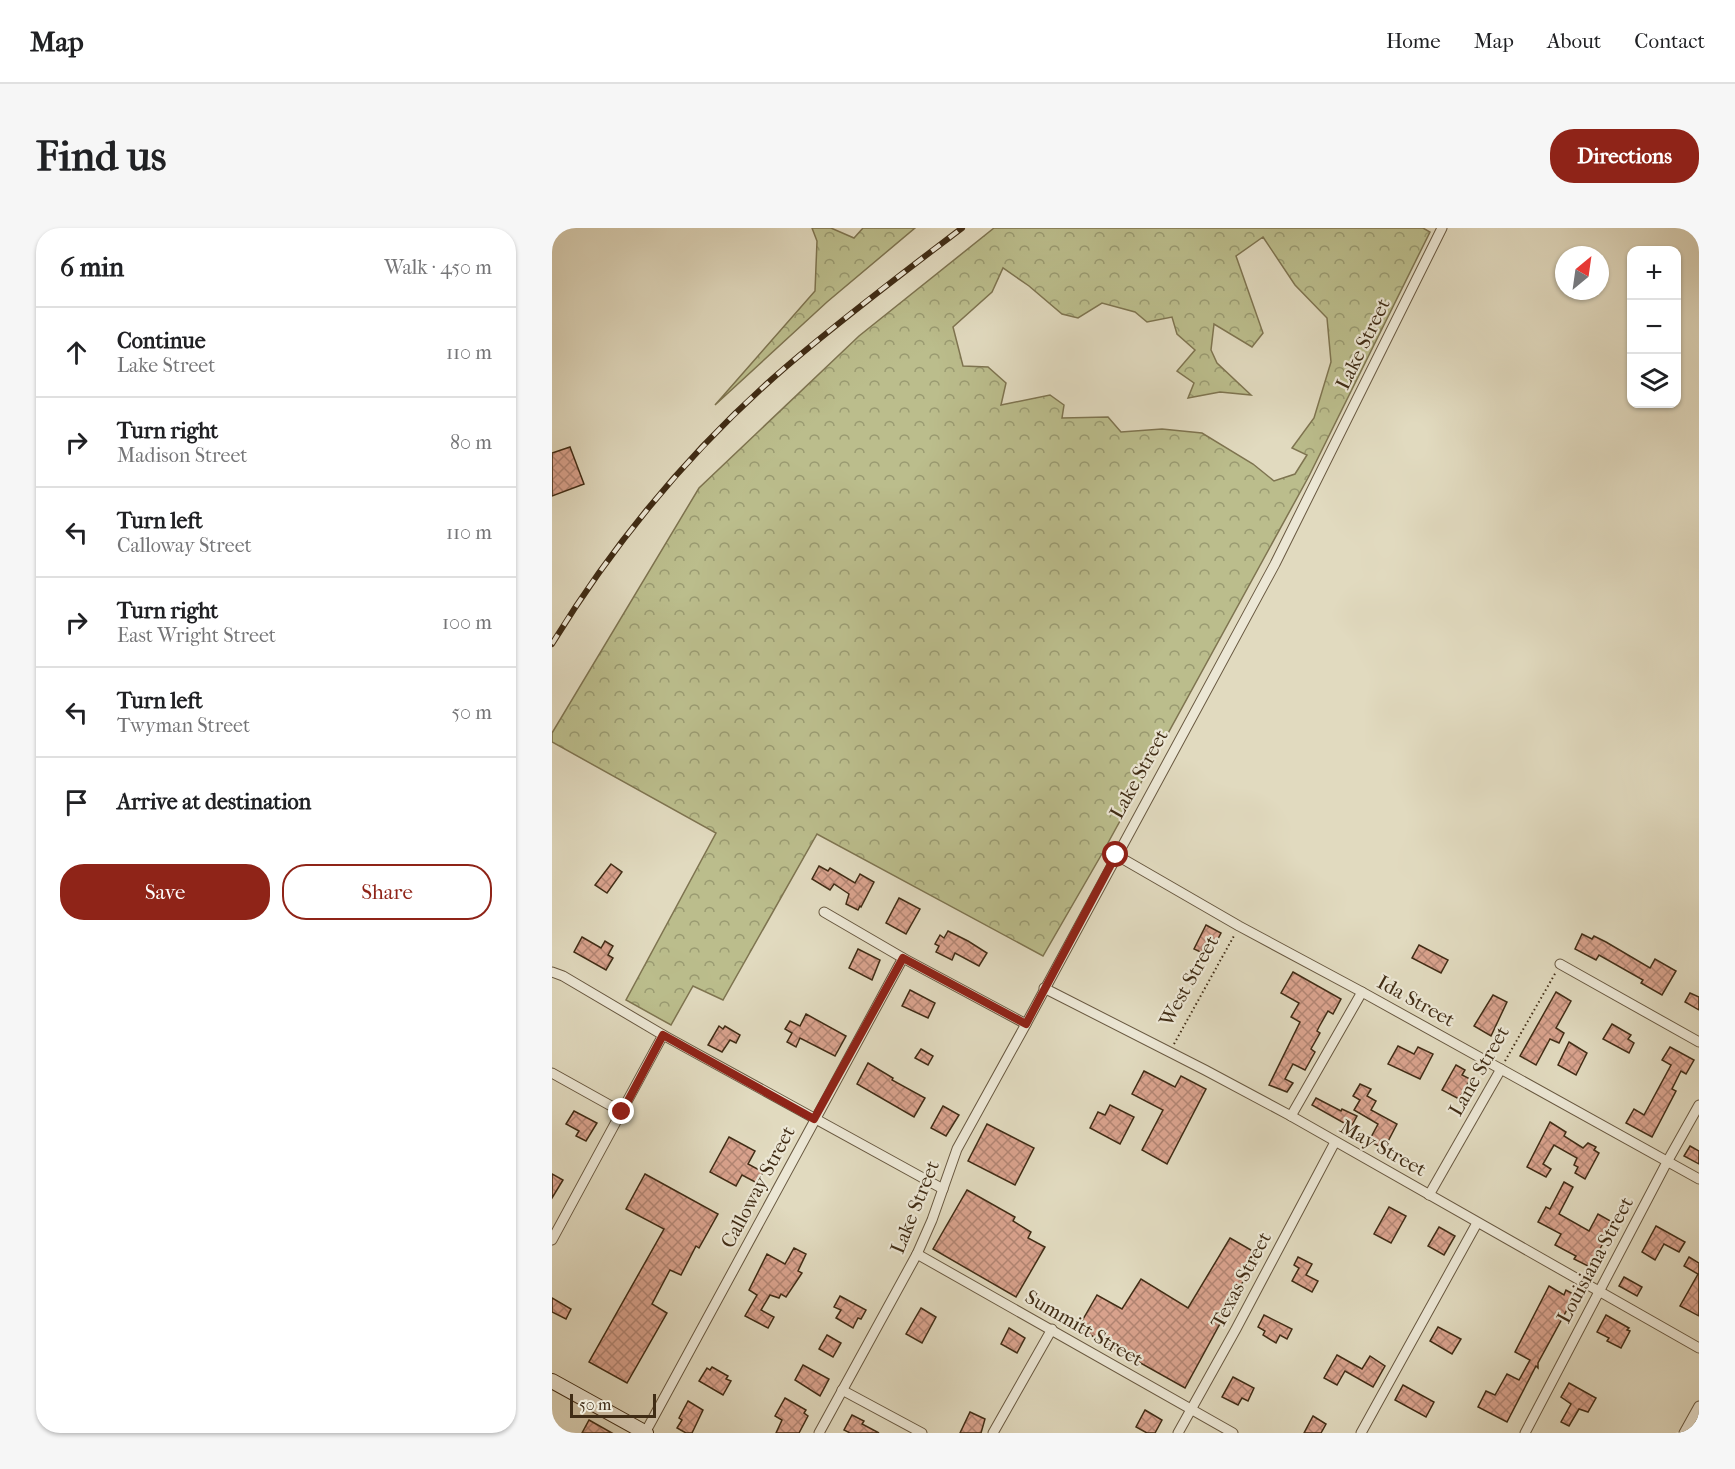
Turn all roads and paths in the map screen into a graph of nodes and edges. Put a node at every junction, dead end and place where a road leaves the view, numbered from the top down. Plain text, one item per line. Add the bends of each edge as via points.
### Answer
1 (1442, 228) edge
2 (1116, 855) junction
3 (824, 912) dead end
4 (1239, 927) junction
5 (903, 958) junction
6 (1560, 964) joint
7 (552, 972) edge
8 (1044, 988) junction
9 (1362, 992) junction
10 (1026, 1024) junction
11 (663, 1035) junction
12 (1699, 1042) edge
13 (1170, 1052) junction
14 (1501, 1069) junction
15 (552, 1072) edge
16 (1699, 1105) edge
17 (622, 1112) junction
18 (1291, 1116) junction
19 (814, 1119) junction
20 (1335, 1142) junction
21 (1667, 1162) junction
22 (1699, 1179) edge
23 (943, 1189) junction
24 (1429, 1195) junction
25 (1477, 1223) junction
26 (553, 1234) edge
27 (917, 1254) junction
28 (1599, 1292) junction
29 (1052, 1329) junction
30 (1699, 1348) edge
31 (552, 1381) edge
32 (842, 1390) junction
33 (1699, 1406) edge
34 (1191, 1410) junction
35 (645, 1433) edge
36 (819, 1433) edge
37 (922, 1433) edge
38 (993, 1433) edge
39 (1178, 1433) edge
40 (1233, 1433) edge
41 (1361, 1433) edge
42 (1526, 1433) edge
43 (1684, 1433) edge

1 - 2 street, Lake Street via 1275,564
2 - 4 street, Ida Street
2 - 8 street, Lake Street
3 - 5 street
4 - 9 street, Ida Street
4 - 13 path, West Street
5 - 10 street
5 - 19 street, Calloway Street
6 - 12 street
6 - 14 path, Lane Street
7 - 11 street
8 - 10 street, Lake Street
8 - 13 street, May Street
9 - 14 street, Ida Street
9 - 18 street
10 - 23 street, Lake Street via 957,1149
11 - 17 street
11 - 19 street
13 - 18 street, May Street
14 - 21 street, Ida Street
14 - 24 street, Lane Street
15 - 17 street
16 - 21 street, Louisiana Street
17 - 26 street
18 - 20 street, May Street
19 - 23 street
19 - 35 street, Calloway Street
20 - 24 street, May Street
20 - 34 street, Texas Street
21 - 22 street, Ida Street
21 - 28 street, Louisiana Street
23 - 27 street, Lake Street
24 - 25 street, May Street
25 - 28 street, May Street
25 - 41 street
27 - 29 street, Summitt Street
27 - 32 street, Lake Street
28 - 30 street, May Street
28 - 42 street, Louisiana Street
29 - 34 street, Summitt Street
29 - 38 street
31 - 35 street
32 - 36 street, Lake Street
32 - 37 street
33 - 43 street
34 - 39 street, Texas Street
34 - 40 street, Summitt Street

